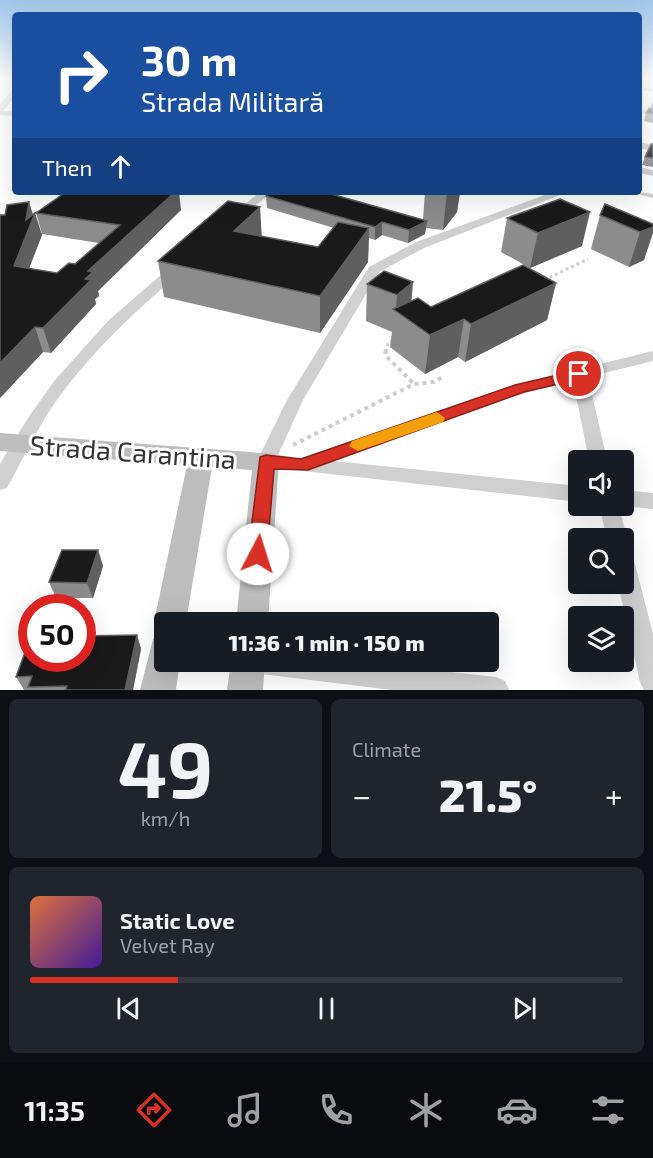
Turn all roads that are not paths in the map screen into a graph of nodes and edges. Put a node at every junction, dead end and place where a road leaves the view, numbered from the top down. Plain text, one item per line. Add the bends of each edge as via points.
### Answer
1 (263, 195) edge
2 (555, 195) edge
3 (221, 230) edge
4 (186, 261) edge
5 (653, 356) edge
6 (579, 374) junction
7 (10, 442) edge
8 (596, 450) edge
9 (201, 457) junction
10 (266, 461) junction
11 (302, 465) junction
12 (0, 483) edge
13 (568, 493) edge
14 (634, 499) edge
15 (653, 501) edge
16 (631, 594) edge
17 (172, 612) edge
18 (253, 612) edge
19 (162, 672) edge
20 (247, 672) edge
21 (345, 672) edge
22 (653, 682) edge
23 (158, 690) edge
24 (245, 690) edge
25 (496, 690) edge

1 - 3 street
2 - 10 street via 420,246 374,270 295,400
4 - 7 street via 107,330
5 - 6 street
6 - 8 street
6 - 11 street via 520,388
7 - 9 main road, Strada Carantina
7 - 12 street
9 - 10 main road, Strada Carantina
9 - 17 main road
10 - 11 street
10 - 18 main road
11 - 13 street
14 - 15 street
16 - 22 street
19 - 23 main road
20 - 24 main road
21 - 25 street

